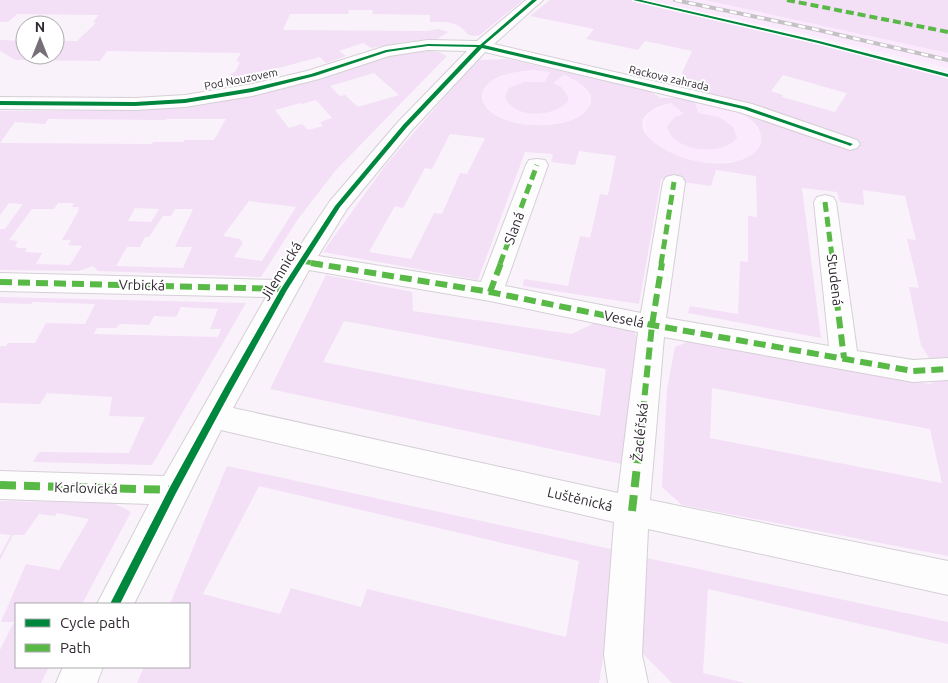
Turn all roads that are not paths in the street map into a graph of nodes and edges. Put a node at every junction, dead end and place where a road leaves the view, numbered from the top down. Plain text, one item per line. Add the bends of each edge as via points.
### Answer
1 (535, 0) edge
2 (481, 46) junction
3 (0, 103) edge
4 (850, 144) dead end
5 (537, 165) dead end
6 (674, 182) dead end
7 (825, 202) dead end
8 (301, 261) junction
9 (0, 282) edge
10 (284, 289) junction
11 (490, 292) junction
12 (652, 325) junction
13 (844, 358) junction
14 (948, 369) edge
15 (214, 416) junction
16 (0, 485) edge
17 (172, 490) junction
18 (632, 511) junction
19 (948, 578) edge
20 (116, 603) edge
21 (84, 668) edge
22 (76, 683) edge
23 (628, 683) edge

1 - 2 street, Jilemnická
2 - 3 street, Pod Nouzovem via 428,45 386,51 252,90 185,101
2 - 4 street, Rackova zahrada via 745,108
2 - 8 street, Jilemnická via 360,178
5 - 11 street, Slaná
6 - 12 street, Žacléřská
7 - 13 street, Studená
8 - 10 street, Jilemnická
8 - 11 street, Veselá
9 - 10 street, Vrbická
10 - 15 street, Jilemnická
11 - 12 street, Veselá
12 - 13 street, Veselá
12 - 18 street, Žacléřská
13 - 14 street, Veselá via 913,371
15 - 17 street, Jilemnická
15 - 18 street, Luštěnická
16 - 17 street, Karlovická
17 - 20 street, Jilemnická
18 - 19 street, Luštěnická
18 - 23 street, Žacléřská via 623,655
21 - 22 street

